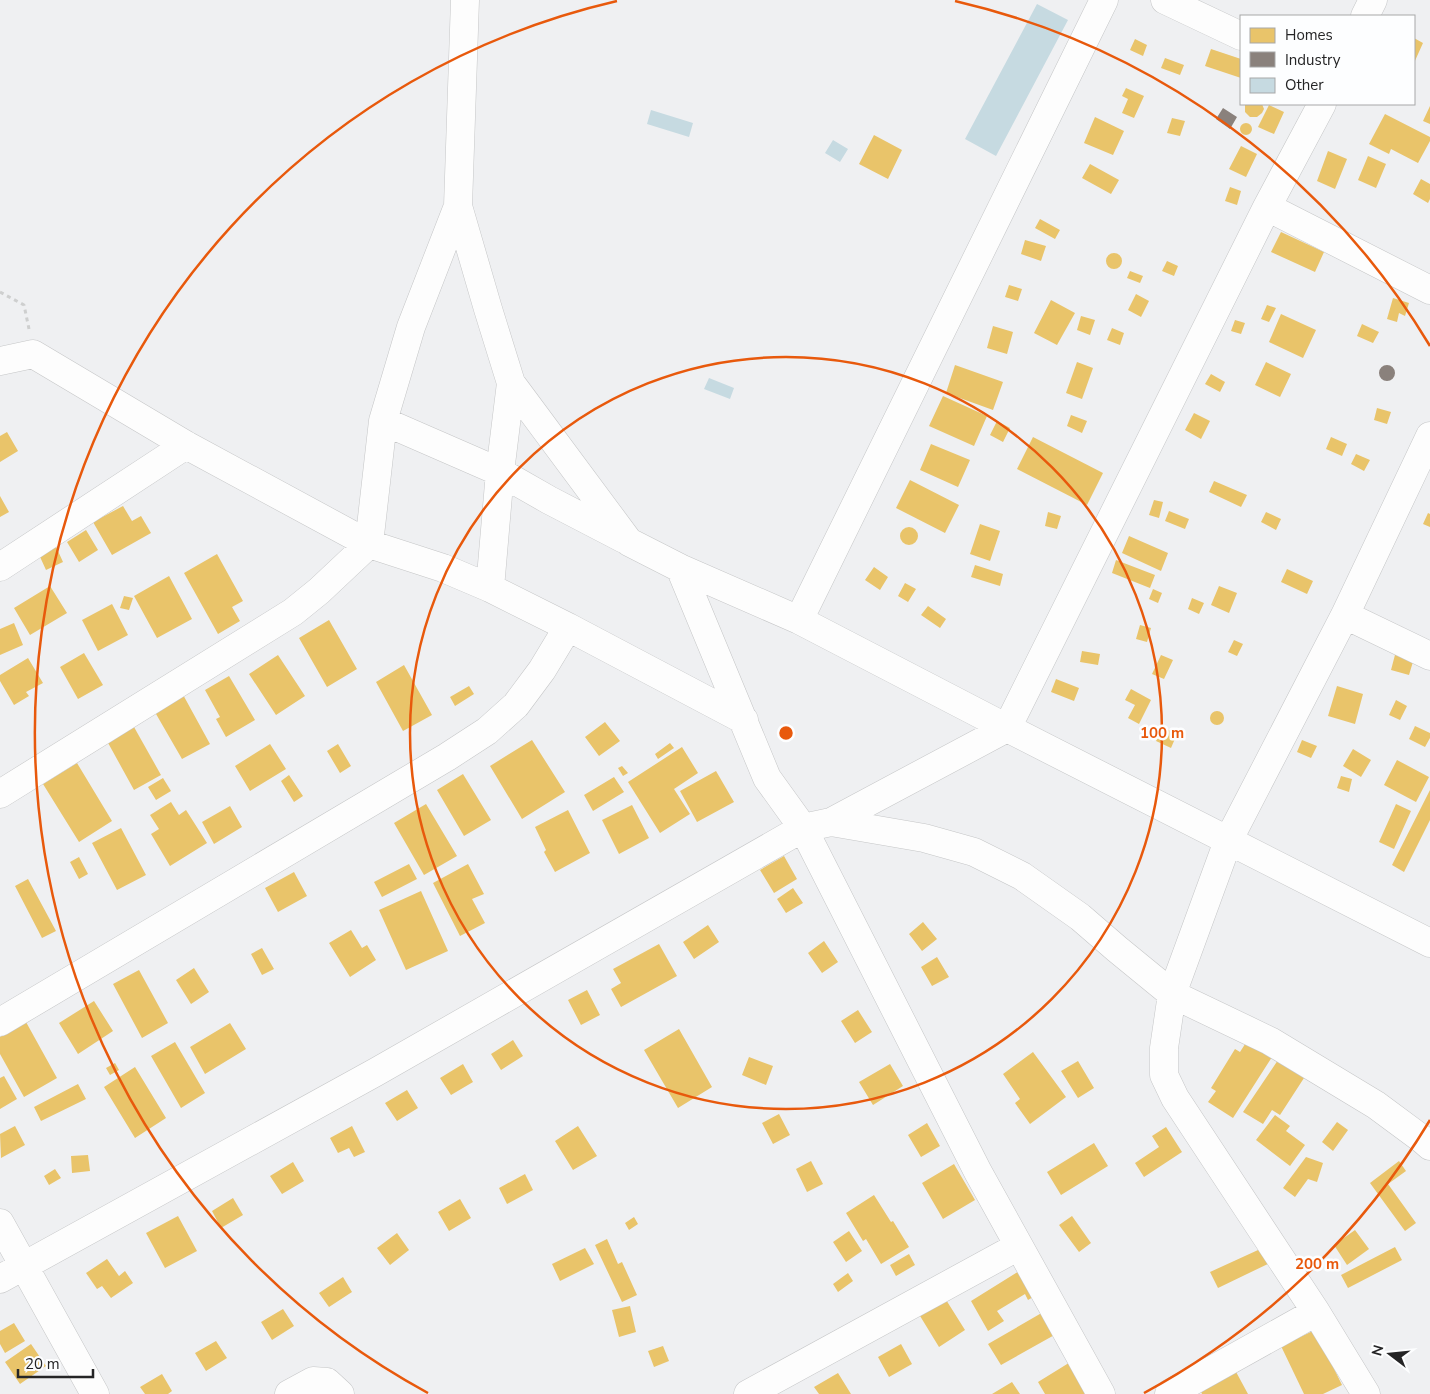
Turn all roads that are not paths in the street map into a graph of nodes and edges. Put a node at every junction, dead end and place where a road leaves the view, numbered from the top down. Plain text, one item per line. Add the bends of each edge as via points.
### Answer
1 (465, 0) edge
2 (1104, 0) edge
3 (1165, 0) edge
4 (1373, 0) edge
5 (1366, 15) edge
6 (1240, 36) edge
7 (1321, 105) edge
8 (458, 206) junction
9 (1266, 207) junction
10 (1430, 290) edge
11 (0, 361) edge
12 (511, 383) junction
13 (383, 421) junction
14 (1430, 436) edge
15 (186, 445) junction
16 (500, 472) junction
17 (629, 542) junction
18 (369, 544) junction
19 (0, 567) edge
20 (680, 568) junction
21 (490, 588) junction
22 (1345, 615) junction
23 (799, 620) junction
24 (568, 627) junction
25 (1430, 656) edge
26 (744, 720) junction
27 (1007, 728) junction
28 (0, 794) edge
29 (831, 822) junction
30 (803, 828) junction
31 (1228, 841) junction
32 (1430, 943) edge
33 (1172, 994) junction
34 (0, 1022) edge
35 (1430, 1146) edge
36 (0, 1223) edge
37 (1019, 1246) junction
38 (24, 1265) junction
39 (0, 1279) edge
40 (1316, 1312) junction
41 (95, 1394) edge
42 (289, 1394) edge
43 (340, 1394) edge
44 (748, 1394) edge
45 (1101, 1394) edge
46 (1169, 1394) edge
47 (1366, 1394) edge

1 - 8 street
2 - 23 street
3 - 6 street
4 - 5 street
7 - 9 street
8 - 12 street
8 - 13 street via 411,327
9 - 10 street
9 - 27 street
11 - 15 street via 33,354
12 - 16 street
12 - 17 street
13 - 16 street
13 - 18 street
14 - 22 street
15 - 18 street
15 - 19 street
16 - 17 street
16 - 21 street
17 - 20 street
18 - 21 street via 443,568
18 - 28 street via 292,612
20 - 23 street
20 - 26 street
21 - 24 street
22 - 25 street
22 - 31 street
23 - 27 street
24 - 26 street
24 - 34 street via 516,705 487,731
26 - 30 street via 767,778
27 - 29 street
27 - 31 street
29 - 30 street
29 - 33 street via 924,838 974,852 1022,876 1080,917
30 - 37 street
30 - 38 street via 376,1072
31 - 32 street
31 - 33 street
33 - 35 street via 1270,1041 1376,1105
33 - 40 street via 1164,1048 1164,1075
36 - 38 street
37 - 44 street
37 - 45 street
38 - 39 street
38 - 41 street
40 - 46 street
40 - 47 street
42 - 43 street via 313,1381 328,1382

